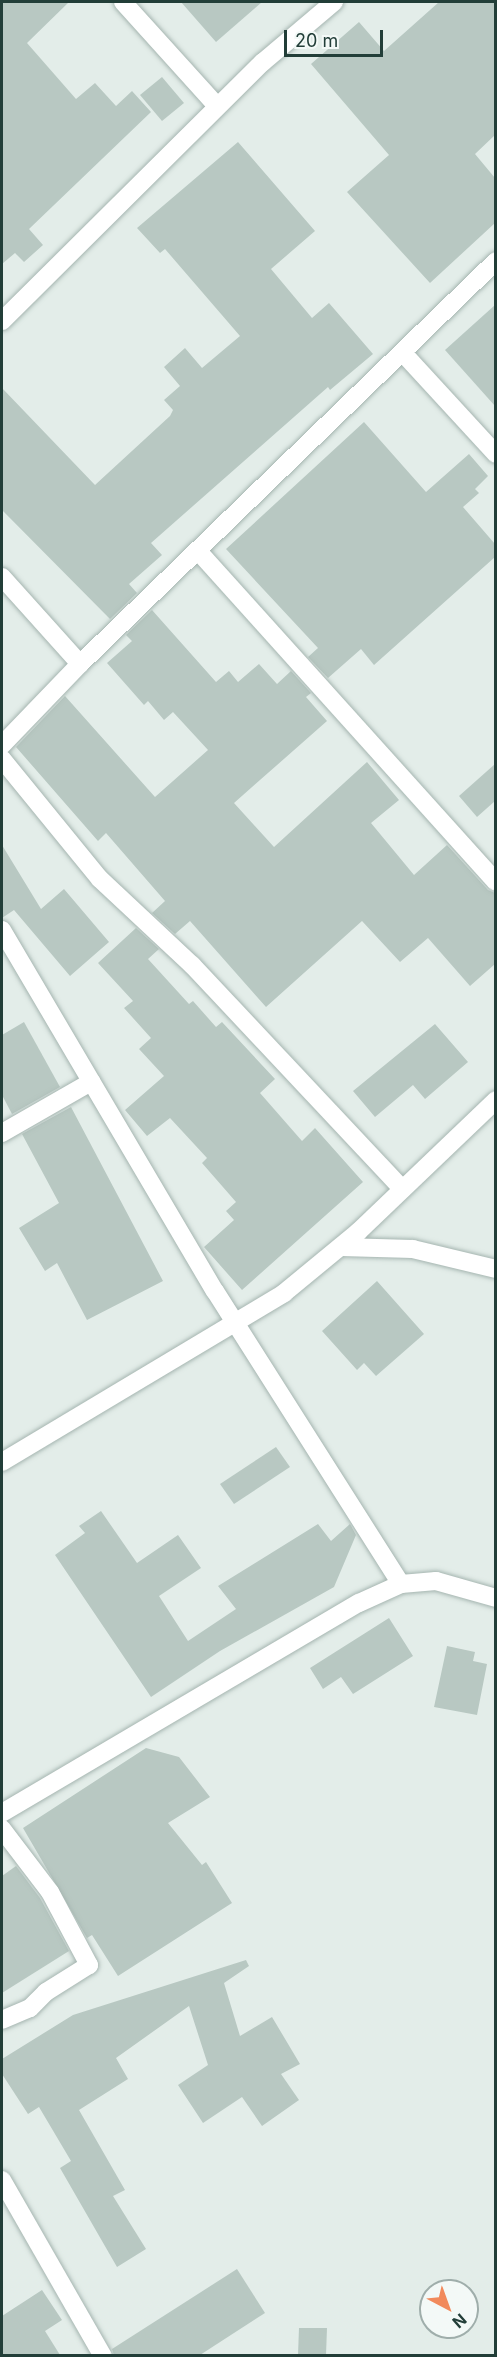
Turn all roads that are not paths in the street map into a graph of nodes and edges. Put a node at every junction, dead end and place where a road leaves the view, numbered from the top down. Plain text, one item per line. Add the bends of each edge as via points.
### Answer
1 (123, 2) edge
2 (334, 2) edge
3 (217, 106) junction
4 (495, 261) edge
5 (2, 321) edge
6 (403, 353) junction
7 (495, 454) edge
8 (198, 550) junction
9 (2, 577) edge
10 (80, 664) junction
11 (2, 745) edge
12 (2, 759) edge
13 (495, 882) edge
14 (2, 930) edge
15 (91, 1082) junction
16 (495, 1100) edge
17 (2, 1133) edge
18 (402, 1189) junction
19 (341, 1247) junction
20 (495, 1269) edge
21 (234, 1320) junction
22 (2, 1462) edge
23 (401, 1584) junction
24 (495, 1598) edge
25 (2, 1813) edge
26 (2, 1829) edge
27 (2, 2020) edge
28 (2, 2180) edge
29 (103, 2355) edge

1 - 3 street
2 - 3 street
3 - 5 street
4 - 6 street
6 - 7 street
6 - 8 street
8 - 10 street
8 - 13 street
9 - 10 street
10 - 11 street
12 - 18 street via 100,879 192,965
14 - 15 street
15 - 17 street
15 - 21 street
16 - 18 street
18 - 19 street
19 - 20 street via 412,1249
19 - 21 street via 285,1293
21 - 22 street
21 - 23 street
23 - 24 street via 436,1581
23 - 25 street via 359,1603
26 - 27 street via 50,1892 89,1965 46,1992 30,2008
28 - 29 street

